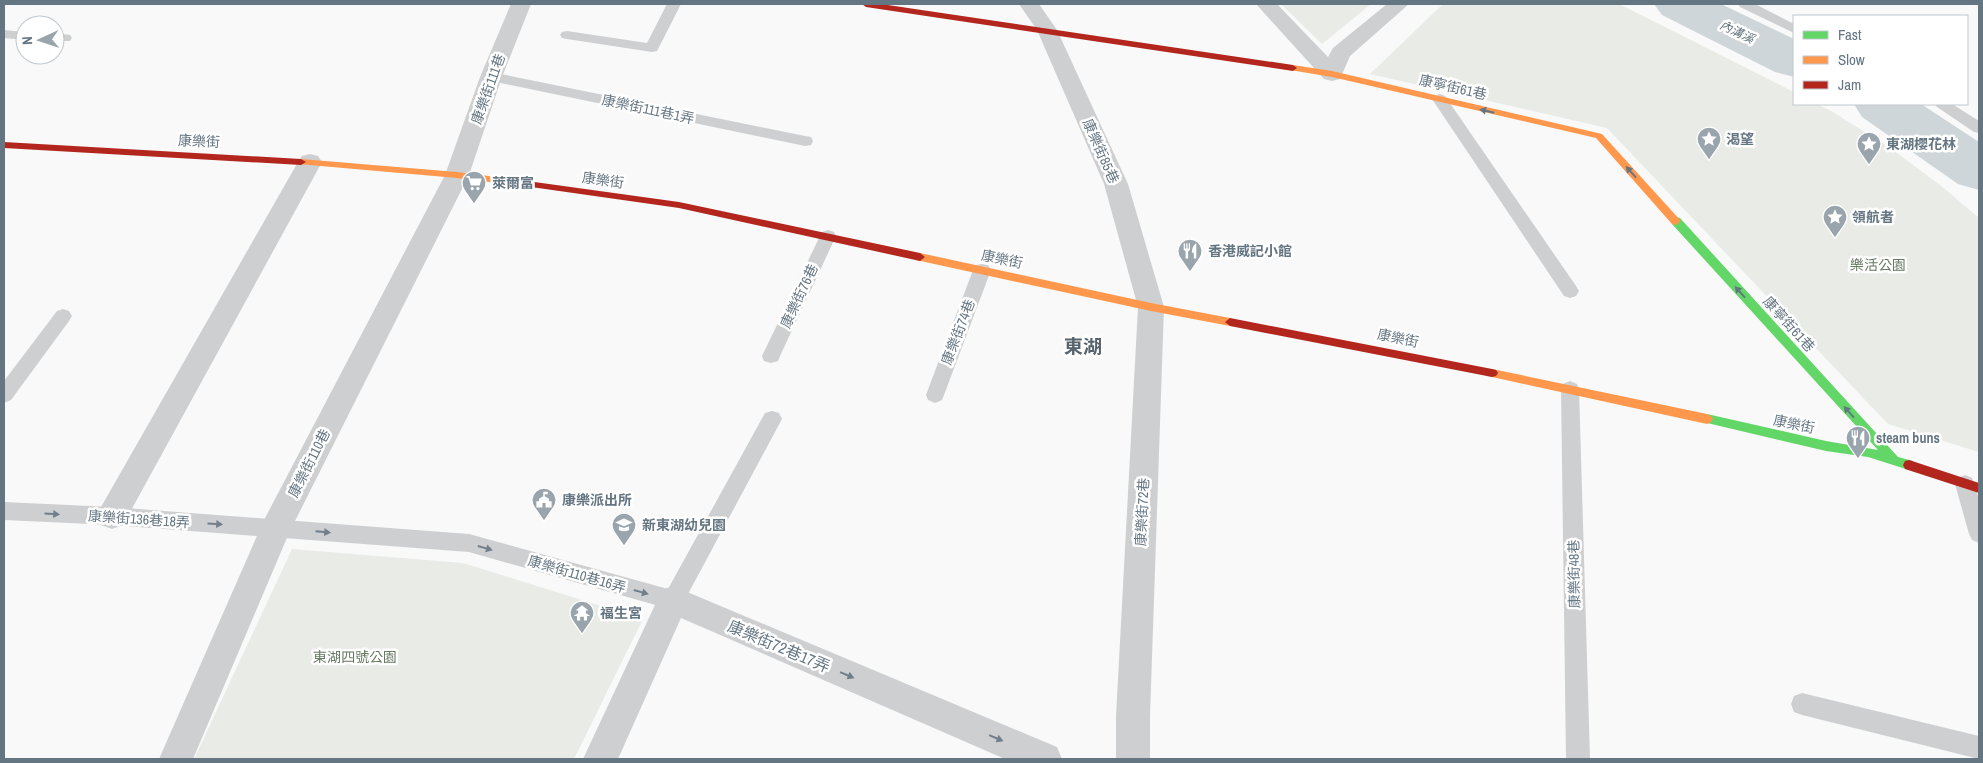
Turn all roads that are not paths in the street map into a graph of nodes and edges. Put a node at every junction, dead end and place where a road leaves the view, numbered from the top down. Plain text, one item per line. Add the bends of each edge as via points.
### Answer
1 (521, 4) edge
2 (674, 4) edge
3 (866, 4) edge
4 (1029, 4) edge
5 (1266, 4) edge
6 (1398, 4) edge
7 (1745, 4) edge
8 (1793, 28) edge
9 (1047, 30) junction
10 (567, 35) dead end
11 (1332, 74) junction
12 (491, 77) junction
13 (1440, 99) junction
14 (1944, 105) edge
15 (1979, 128) edge
16 (805, 141) dead end
17 (4, 145) edge
18 (310, 162) junction
19 (457, 174) junction
20 (828, 236) junction
21 (982, 270) junction
22 (1570, 291) dead end
23 (1151, 307) junction
24 (63, 316) dead end
25 (771, 356) dead end
26 (1570, 389) junction
27 (4, 395) edge
28 (935, 395) dead end
29 (772, 418) dead end
30 (1895, 461) junction
31 (1972, 486) edge
32 (4, 512) edge
33 (112, 516) junction
34 (275, 529) junction
35 (1979, 534) edge
36 (674, 600) junction
37 (1802, 704) dead end
38 (1979, 748) edge
39 (176, 759) edge
40 (600, 759) edge
41 (1045, 759) edge
42 (1133, 759) edge
43 (1578, 759) edge

1 - 12 street, 康樂街111巷
2 - 10 lane via 652,48
3 - 9 street, 康寧街61巷
4 - 9 street, 康樂街85巷
5 - 11 street
6 - 11 street via 1341,53
7 - 8 lane
9 - 11 street, 康寧街61巷
9 - 23 street, 康樂街85巷 via 1116,184
11 - 13 street, 康寧街61巷
12 - 16 lane, 康樂街111巷1弄
12 - 19 street, 康樂街111巷
13 - 22 lane
30 -> 13 street, 康寧街61巷 via 1599,136
14 - 15 lane
17 - 18 street, 康樂街
18 - 19 street, 康樂街
18 - 33 street
19 - 20 street, 康樂街 via 679,205
19 - 34 street, 康樂街110巷
20 - 21 street, 康樂街
20 - 25 lane, 康樂街76巷
21 - 23 street, 康樂街
21 - 28 lane, 康樂街74巷
23 - 26 street, 康樂街
23 - 42 street, 康樂街72巷
24 - 27 lane
26 - 30 street, 康樂街 via 1826,446 1868,452
26 - 43 lane, 康樂街48巷
29 - 36 lane
30 - 31 street, 康樂街
31 - 35 lane
32 -> 33 lane, 康樂街136巷18弄
33 -> 34 lane, 康樂街136巷18弄
34 -> 36 lane, 康樂街110巷16弄 via 469,544
34 - 39 street, 康樂街110巷
36 - 40 street
36 -> 41 street, 康樂街72巷17弄
37 - 38 lane

